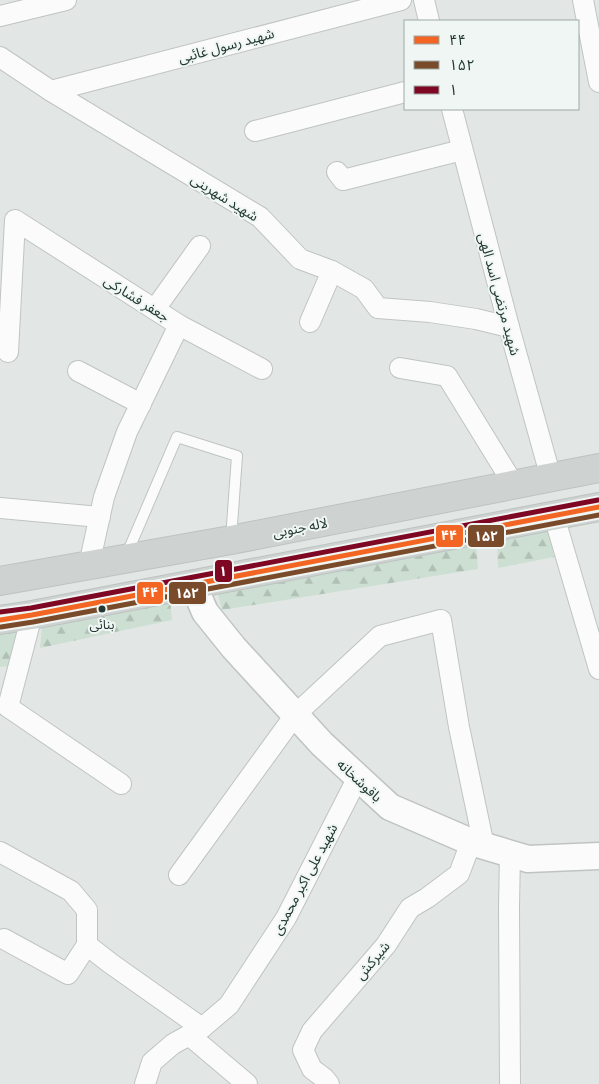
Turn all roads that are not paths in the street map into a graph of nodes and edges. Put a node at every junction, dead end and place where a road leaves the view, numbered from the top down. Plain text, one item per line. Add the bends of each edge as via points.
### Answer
1 (66, 0) edge
2 (401, 0) edge
3 (424, 0) edge
4 (583, 0) edge
5 (0, 16) edge
6 (429, 20) edge
7 (0, 57) edge
8 (599, 82) edge
9 (51, 91) junction
10 (404, 92) edge
11 (452, 110) edge
12 (255, 131) dead end
13 (462, 150) junction
14 (337, 172) dead end
15 (7, 215) edge
16 (200, 246) dead end
17 (332, 270) junction
18 (155, 309) junction
19 (310, 322) dead end
20 (179, 324) junction
21 (509, 327) junction
22 (8, 352) dead end
23 (400, 368) dead end
24 (262, 369) dead end
25 (78, 371) dead end
26 (141, 404) junction
27 (599, 468) edge
28 (551, 478) junction
29 (514, 485) junction
30 (599, 507) edge
31 (0, 508) edge
32 (554, 516) junction
33 (100, 517) junction
34 (231, 540) junction
35 (125, 559) junction
36 (89, 565) junction
37 (0, 581) edge
38 (192, 584) junction
39 (32, 615) junction
40 (0, 620) edge
41 (593, 627) edge
42 (599, 669) edge
43 (295, 715) junction
44 (358, 777) junction
45 (121, 784) dead end
46 (478, 844) junction
47 (0, 852) edge
48 (510, 853) junction
49 (599, 856) edge
50 (179, 874) dead end
51 (4, 939) dead end
52 (87, 946) junction
53 (195, 1032) junction
54 (145, 1084) edge
55 (247, 1084) edge
56 (329, 1084) edge
57 (510, 1084) edge

1 - 5 street
2 - 9 street, شهید رسول غائبی
3 - 6 street
4 - 8 street
7 - 9 street, شهید شهرینی
9 - 17 street, شهید شهرینی via 260,216 300,259
10 - 12 street
11 - 13 street, شهید مرتضی اسد الهی
13 - 14 street via 343,180
13 - 21 street, شهید مرتضی اسد الهی
15 - 18 street, جعفر فشارکی
15 - 22 street, جعفر فشارکی
16 - 18 street
17 - 19 street
17 - 21 street, شهید شهرینی via 364,289 378,308 430,312
18 - 20 street, جعفر فشارکی
20 - 24 street
20 - 26 street, جعفر فشارکی
21 - 28 street, شهید مرتضی اسد الهی
23 - 29 street via 447,376
25 - 26 street
26 - 33 street, جعفر فشارکی via 127,432
27 - 28 main road, لاله جنوبی
28 - 29 main road, لاله جنوبی
29 - 34 main road, لاله جنوبی
30 - 32 main road
31 - 33 street
32 - 38 main road
32 - 41 street
33 - 36 street, جعفر فشارکی
34 - 35 main road, لاله جنوبی
34 - 35 lane via 237,456 177,437
35 - 36 main road, لاله جنوبی
36 - 37 main road, لاله جنوبی
38 - 39 main road
38 - 43 street, باقوشخانه via 205,612
39 - 40 main road
39 - 45 street via 8,707
41 - 42 street
43 - 44 street, باقوشخانه
43 - 46 street via 380,636 441,620
43 - 50 street
44 - 46 street, باقوشخانه via 390,807
44 - 53 street, شهید علی اکبر محمدی via 286,918 229,1005
46 - 48 street, باقوشخانه
46 - 56 street, شیرکش via 459,874 410,908 386,945 312,1031 303,1050 312,1069
47 - 52 street via 71,891 88,910
48 - 49 street, باقوشخانه via 528,859
48 - 57 street
51 - 52 street via 68,974
52 - 53 street
53 - 54 street, شهید علی اکبر محمدی via 173,1044 152,1062
53 - 55 street

